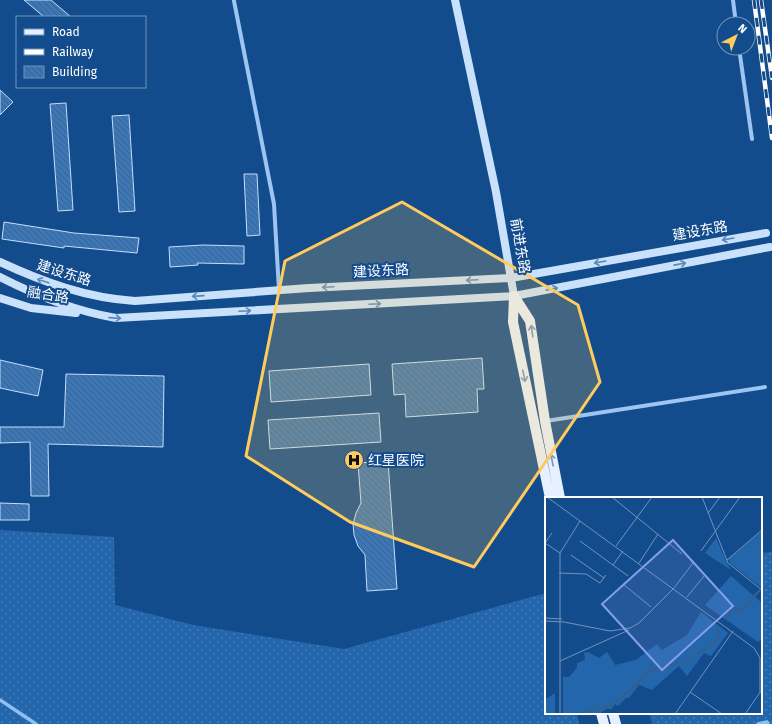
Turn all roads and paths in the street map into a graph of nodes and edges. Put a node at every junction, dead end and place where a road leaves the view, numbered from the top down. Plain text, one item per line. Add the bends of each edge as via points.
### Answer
1 (455, 0) edge
2 (733, 0) edge
3 (234, 1) dead end
4 (735, 16) edge
5 (740, 56) edge
6 (752, 139) dead end
7 (766, 232) dead end
8 (770, 247) dead end
9 (0, 262) edge
10 (0, 277) edge
11 (511, 278) junction
12 (279, 290) junction
13 (514, 296) junction
14 (0, 298) edge
15 (93, 314) junction
16 (765, 387) dead end
17 (545, 421) junction
18 (550, 497) edge
19 (560, 497) edge
20 (601, 714) edge
21 (613, 714) edge
22 (604, 724) edge
23 (616, 724) edge

1 - 11 main road, 前进东路 via 496,192
2 - 4 street
3 - 12 street via 274,204
5 - 6 street
7 -> 11 main road, 建设东路
13 -> 8 main road, 建设东路
12 -> 9 main road, 建设东路 via 135,301 113,300 77,292
10 - 15 main road, 建设东路 via 40,297
11 -> 12 main road, 建设东路
11 - 13 main road, 前进东路
15 -> 13 main road, 建设东路 via 116,318
17 -> 13 main road via 530,320
13 -> 18 main road, 前进东路 via 513,322
14 - 15 main road, 融合路 via 31,308
16 - 17 street
19 -> 17 main road
20 - 22 main road
21 - 23 main road

